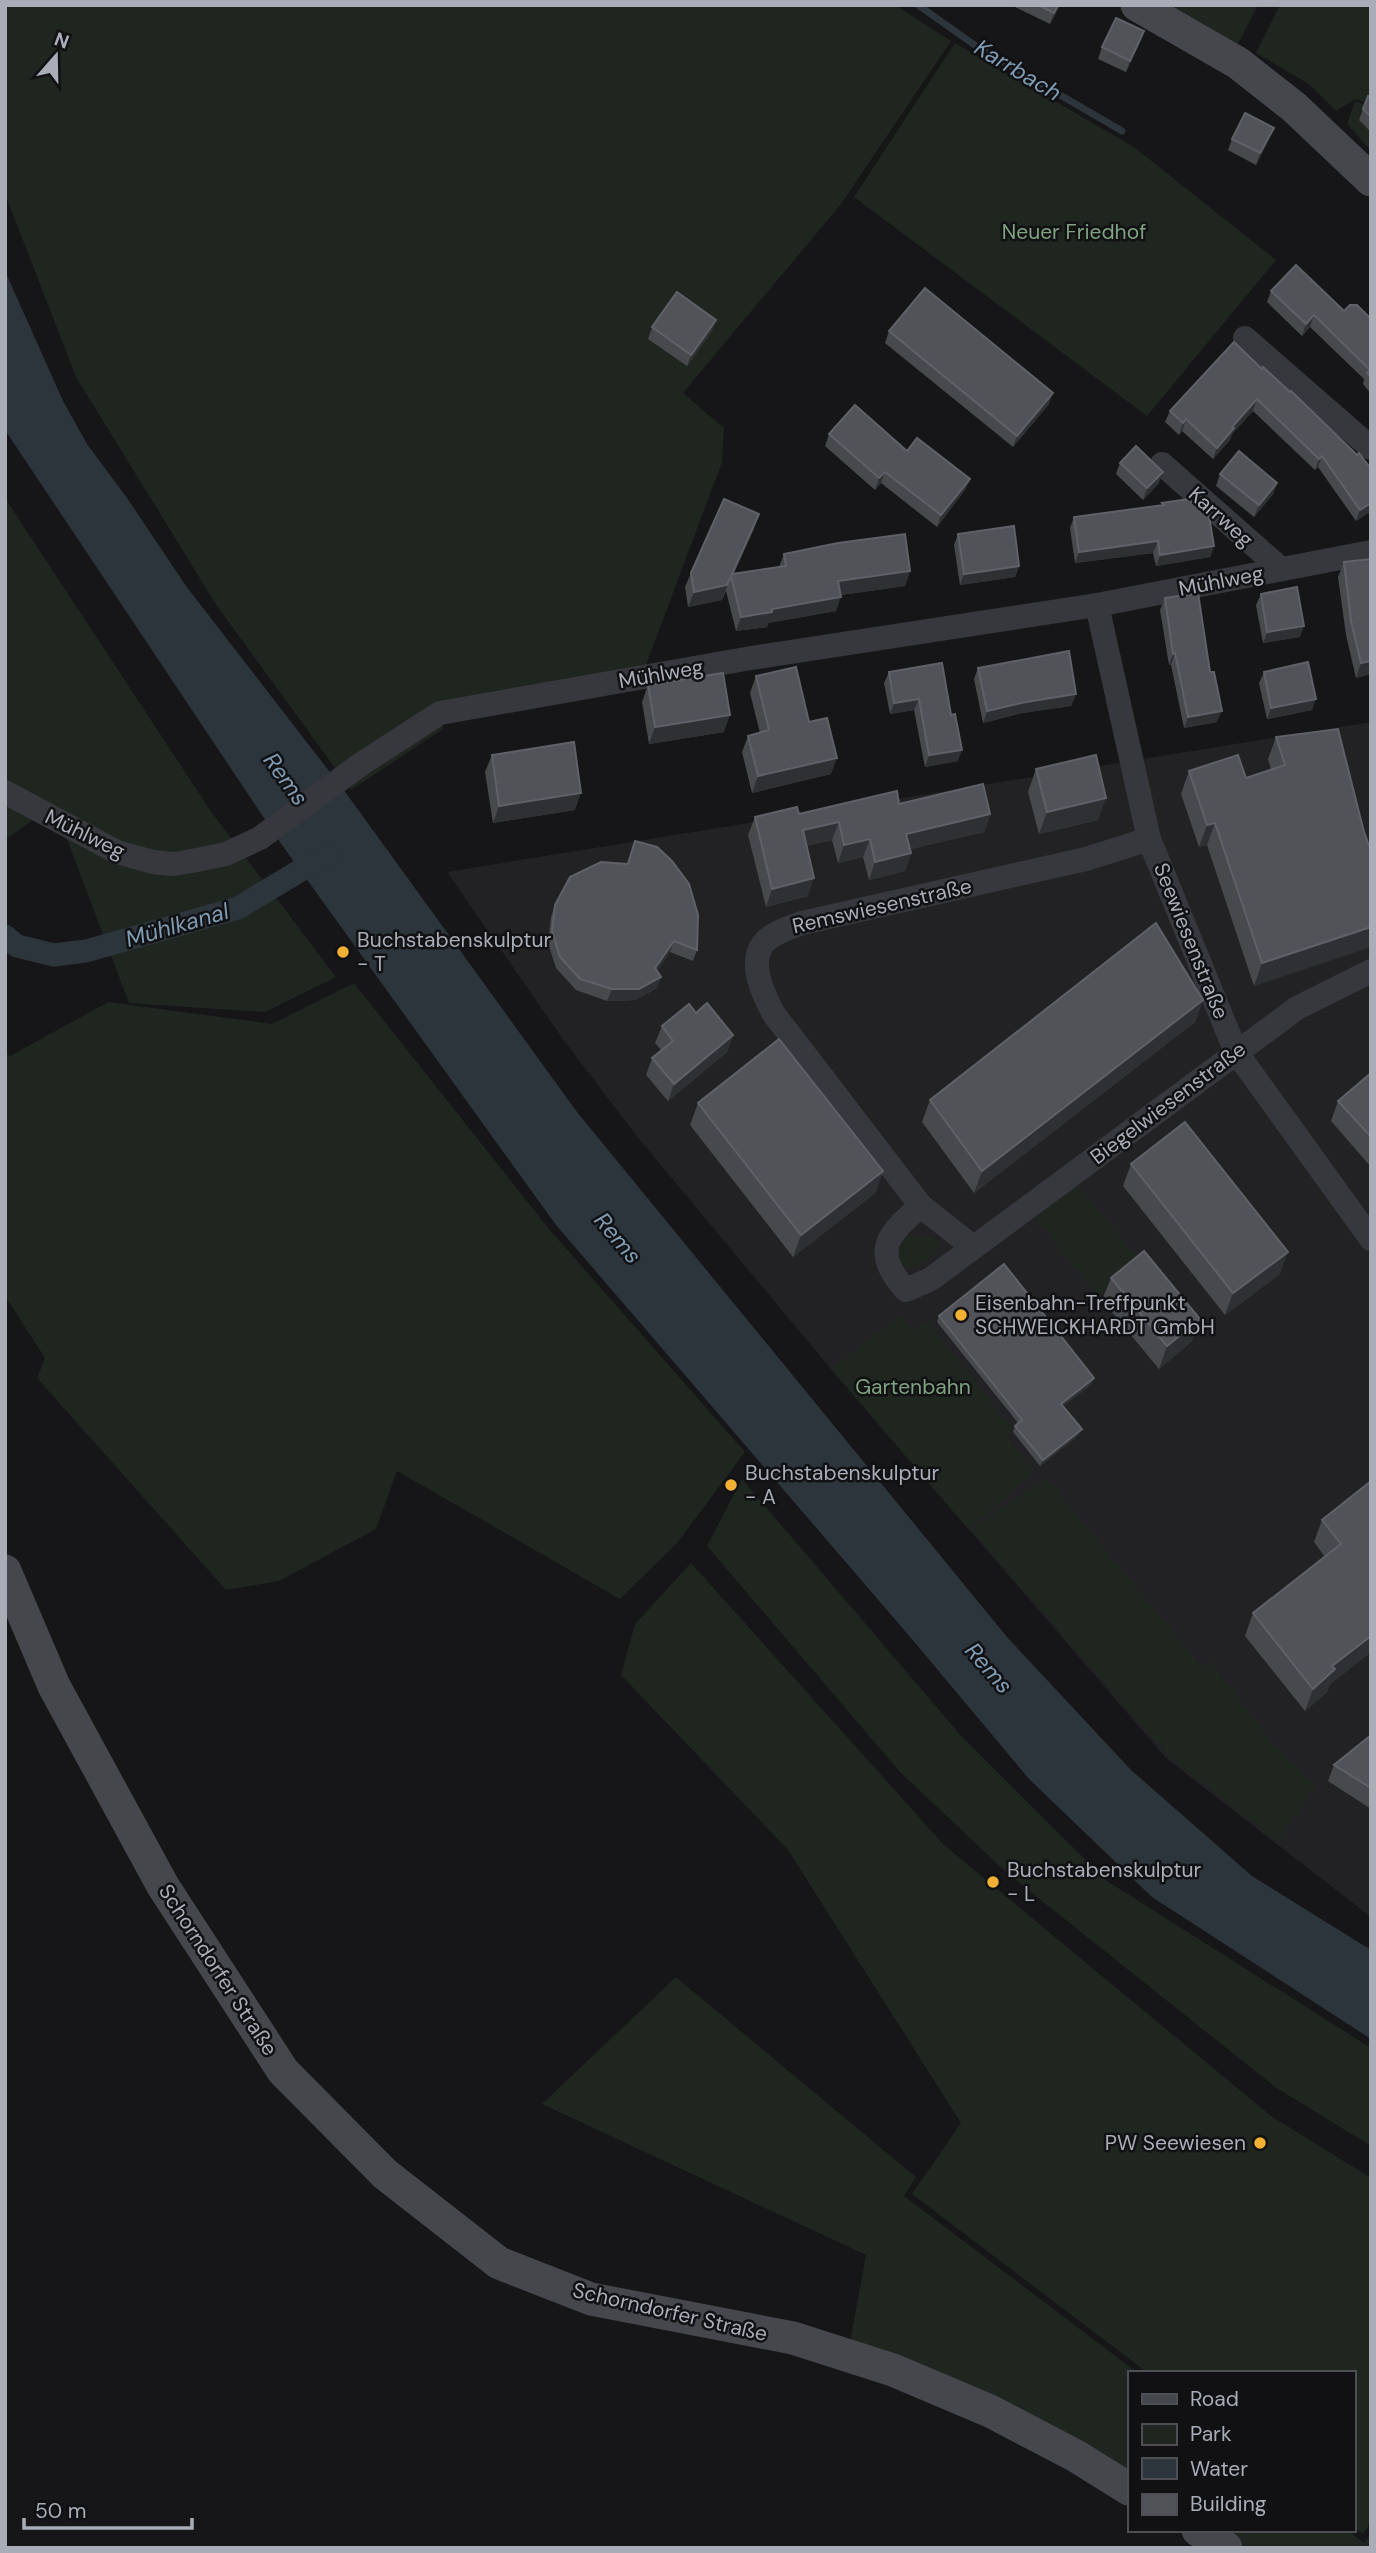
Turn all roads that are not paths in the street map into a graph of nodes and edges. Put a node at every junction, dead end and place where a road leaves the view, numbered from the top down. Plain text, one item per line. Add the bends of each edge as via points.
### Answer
1 (1137, 5) edge
2 (1371, 180) edge
3 (1245, 338) dead end
4 (1371, 448) edge
5 (1162, 464) dead end
6 (1371, 552) edge
7 (1281, 569) junction
8 (1097, 605) junction
9 (5, 792) edge
10 (1149, 839) junction
11 (1371, 971) edge
12 (1236, 1052) junction
13 (921, 1206) junction
14 (1371, 1239) edge
15 (973, 1247) junction
16 (5, 1571) edge
17 (1128, 2488) edge
18 (1201, 2532) edge
19 (1226, 2548) edge

1 - 2 main road via 1238,63 1294,107
3 - 4 street
5 - 7 street, Karrweg
6 - 7 street, Mühlweg
7 - 8 street, Mühlweg
8 - 9 street, Mühlweg via 440,713 260,838 226,854 173,864 117,852
8 - 10 street, Seewiesenstraße
10 - 12 street, Seewiesenstraße
10 - 13 street, Remswiesenstraße via 1086,859 802,923 780,931 762,945 757,965 759,986 773,1013
11 - 12 street, Biegelwiesenstraße via 1297,1008
12 - 14 street, Seewiesenstraße
12 - 15 street, Biegelwiesenstraße
13 - 15 street
13 - 15 street, Biegelwiesenstraße via 896,1226 887,1245 892,1275 906,1290 931,1279
16 - 17 main road, Schorndorfer Straße via 54,1686 163,1886 283,2071 385,2174 499,2263 591,2299 793,2339 893,2370 990,2410
18 - 19 main road

